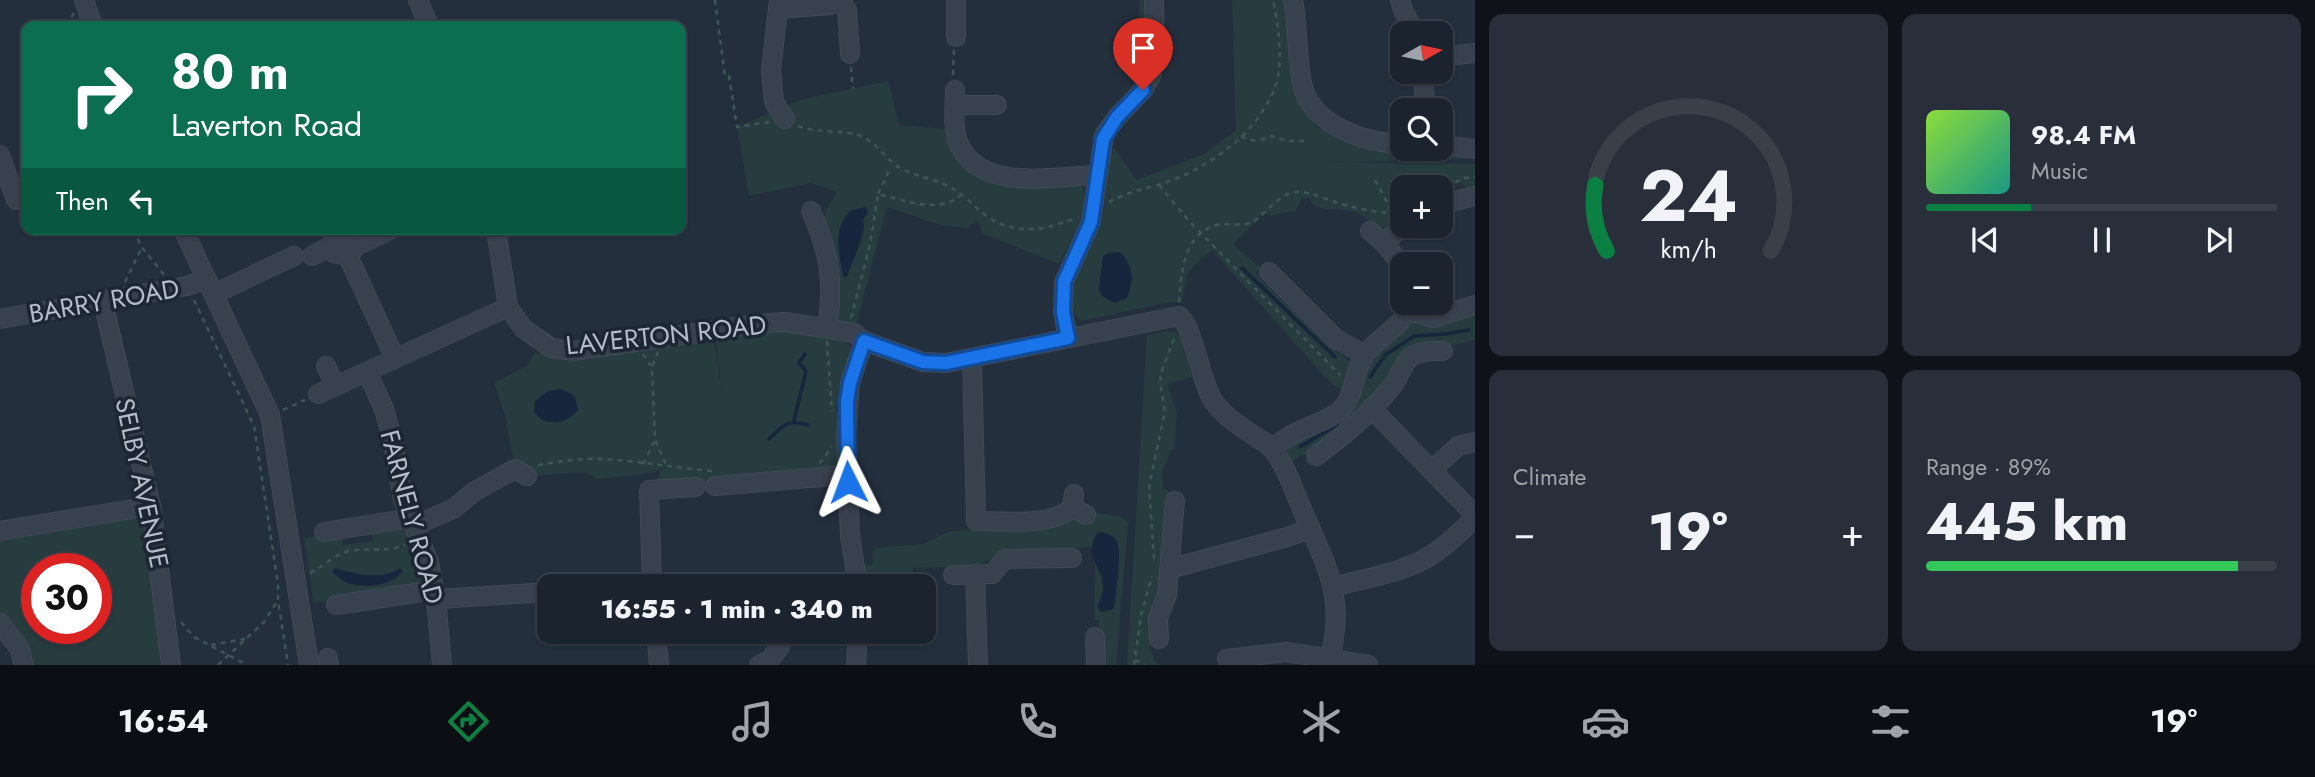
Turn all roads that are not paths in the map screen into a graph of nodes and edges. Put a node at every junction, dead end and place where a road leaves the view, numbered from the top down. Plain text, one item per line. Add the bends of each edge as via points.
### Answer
1 (84, 0) edge
2 (418, 0) edge
3 (956, 0) edge
4 (1154, 0) edge
5 (1293, 0) edge
6 (1400, 0) edge
7 (841, 1) edge
8 (779, 5) edge
9 (91, 21) edge
10 (427, 21) edge
11 (1409, 21) edge
12 (956, 37) road end
13 (1475, 53) edge
14 (850, 54) road end
15 (1453, 56) edge
16 (998, 104) dead end
17 (785, 119) road end
18 (1390, 142) edge
19 (1453, 146) edge
20 (1475, 149) edge
21 (0, 155) edge
22 (1097, 175) junction
23 (5, 185) edge
24 (16, 200) dead end
25 (811, 211) dead end
26 (1370, 230) dead end
27 (186, 235) edge
28 (377, 235) edge
29 (497, 235) edge
30 (1390, 237) edge
31 (1386, 241) junction
32 (343, 248) junction
33 (1393, 252) edge
34 (1269, 272) dead end
35 (210, 286) junction
36 (110, 300) junction
37 (1475, 304) edge
38 (508, 307) junction
39 (1453, 312) edge
40 (1402, 315) edge
41 (0, 319) edge
42 (826, 328) junction
43 (1068, 338) junction
44 (864, 341) junction
45 (1443, 351) dead end
46 (1365, 355) junction
47 (395, 358) junction
48 (972, 359) junction
49 (326, 366) dead end
50 (367, 372) junction
51 (335, 385) junction
52 (318, 394) road end
53 (1370, 409) junction
54 (1475, 442) edge
55 (1272, 448) junction
56 (1316, 456) dead end
57 (518, 466) road end
58 (1432, 470) junction
59 (848, 475) junction
60 (715, 479) road end
61 (696, 487) dead end
62 (1175, 501) dead end
63 (1077, 505) dead end
64 (151, 506) junction
65 (1475, 517) edge
66 (416, 527) junction
67 (1310, 528) junction
68 (0, 531) edge
69 (324, 532) dead end
70 (1072, 558) dead end
71 (1169, 569) junction
72 (651, 574) edge
73 (856, 574) edge
74 (983, 574) junction
75 (953, 575) dead end
76 (1333, 587) junction
77 (537, 592) edge
78 (435, 594) junction
79 (337, 605) dead end
80 (0, 622) edge
81 (1095, 637) dead end
82 (1159, 639) dead end
83 (657, 644) edge
84 (778, 644) edge
85 (857, 644) edge
86 (1227, 659) dead end
87 (1329, 662) edge
88 (24, 665) edge
89 (171, 665) edge
90 (309, 665) edge
91 (442, 665) edge
92 (659, 665) edge
93 (759, 665) edge
94 (856, 665) edge
95 (978, 665) edge
96 (1096, 665) edge
97 (1368, 665) edge

1 - 9 street
2 - 10 street
3 - 12 street
4 - 22 street via 1151,76 1107,130
5 - 18 street via 1303,84 1316,110 1348,131
6 - 11 street
7 - 8 street
7 - 14 street via 847,10
8 - 17 street via 771,70 774,102
13 - 15 street
16 - 22 street via 955,98 959,144 986,170 1021,179
19 - 20 street
21 - 23 street
22 - 43 street via 1088,231 1064,282
23 - 24 street
25 - 42 street via 826,249 830,276 832,297
26 - 31 street
27 - 35 street
28 - 32 street, BARRY ROAD
29 - 38 street
30 - 31 street
31 - 33 street
32 - 35 street, BARRY ROAD
32 - 47 street
34 - 46 street via 1336,339
35 - 36 street, BARRY ROAD
35 - 90 street via 270,415
36 - 41 street, BARRY ROAD
36 - 64 street, SELBY AVENUE
37 - 39 street
38 - 42 street, LAVERTON ROAD via 523,328 551,348 574,351 756,324 785,322
38 - 47 street
40 - 46 street
42 - 44 street, LAVERTON ROAD via 854,333
43 - 48 street, LAVERTON ROAD
43 - 55 street, LAVERTON ROAD via 1182,319 1201,376 1218,407
44 - 48 street, LAVERTON ROAD via 923,362
44 - 59 street via 847,401
45 - 53 street via 1410,357
46 - 55 street via 1343,407
47 - 50 street
48 - 63 street via 967,522 1049,519
49 - 51 street
50 - 51 street
50 - 66 street, FARNELY ROAD via 384,409 403,499
51 - 52 street
53 - 56 street via 1351,431
53 - 58 street
54 - 58 street via 1458,446
55 - 67 street
57 - 66 street via 453,509
58 - 65 street
59 - 60 street
59 - 73 street
61 - 72 street via 649,490
62 - 71 street
64 - 68 street
64 - 89 street, SELBY AVENUE
65 - 76 street via 1424,559
66 - 69 street
66 - 78 street, FARNELY ROAD
67 - 71 street
67 - 76 street
70 - 74 street via 1005,559
71 - 82 street via 1167,595 1158,618
74 - 75 street
74 - 95 street
76 - 87 street via 1336,625
77 - 78 street
78 - 79 street
78 - 91 street, FARNELY ROAD
80 - 88 street via 19,648
81 - 96 street
83 - 92 street
84 - 93 street via 770,660
85 - 94 street
86 - 87 street via 1286,652
87 - 97 street

